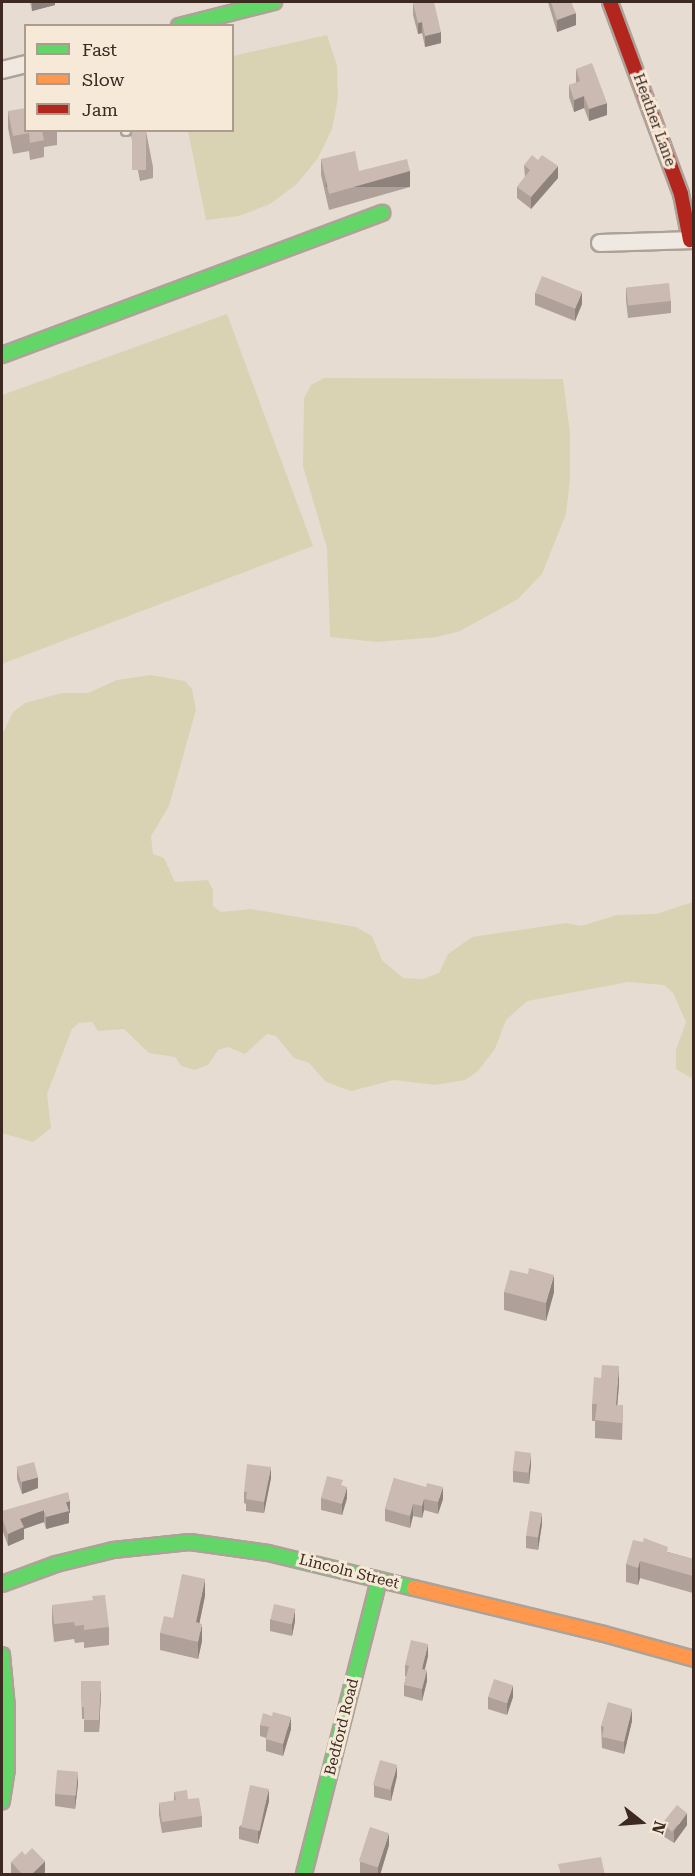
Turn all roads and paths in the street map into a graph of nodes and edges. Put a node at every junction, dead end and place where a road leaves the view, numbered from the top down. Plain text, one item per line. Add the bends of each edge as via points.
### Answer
1 (274, 2) edge
2 (610, 2) edge
3 (187, 24) edge
4 (24, 64) edge
5 (2, 70) edge
6 (382, 213) dead end
7 (692, 240) edge
8 (600, 243) dead end
9 (2, 355) edge
10 (379, 1580) junction
11 (2, 1584) edge
12 (2, 1655) edge
13 (693, 1659) edge
14 (2, 1802) edge
15 (304, 1875) edge

1 - 3 street
2 - 7 street, Heather Lane via 681,194
4 - 5 street
6 - 9 street
7 - 8 street
10 - 11 street, Lincoln Street via 268,1553 190,1542 113,1551 56,1564
10 - 13 street, Lincoln Street
10 - 15 street, Bedford Road
12 - 14 street via 7,1769

